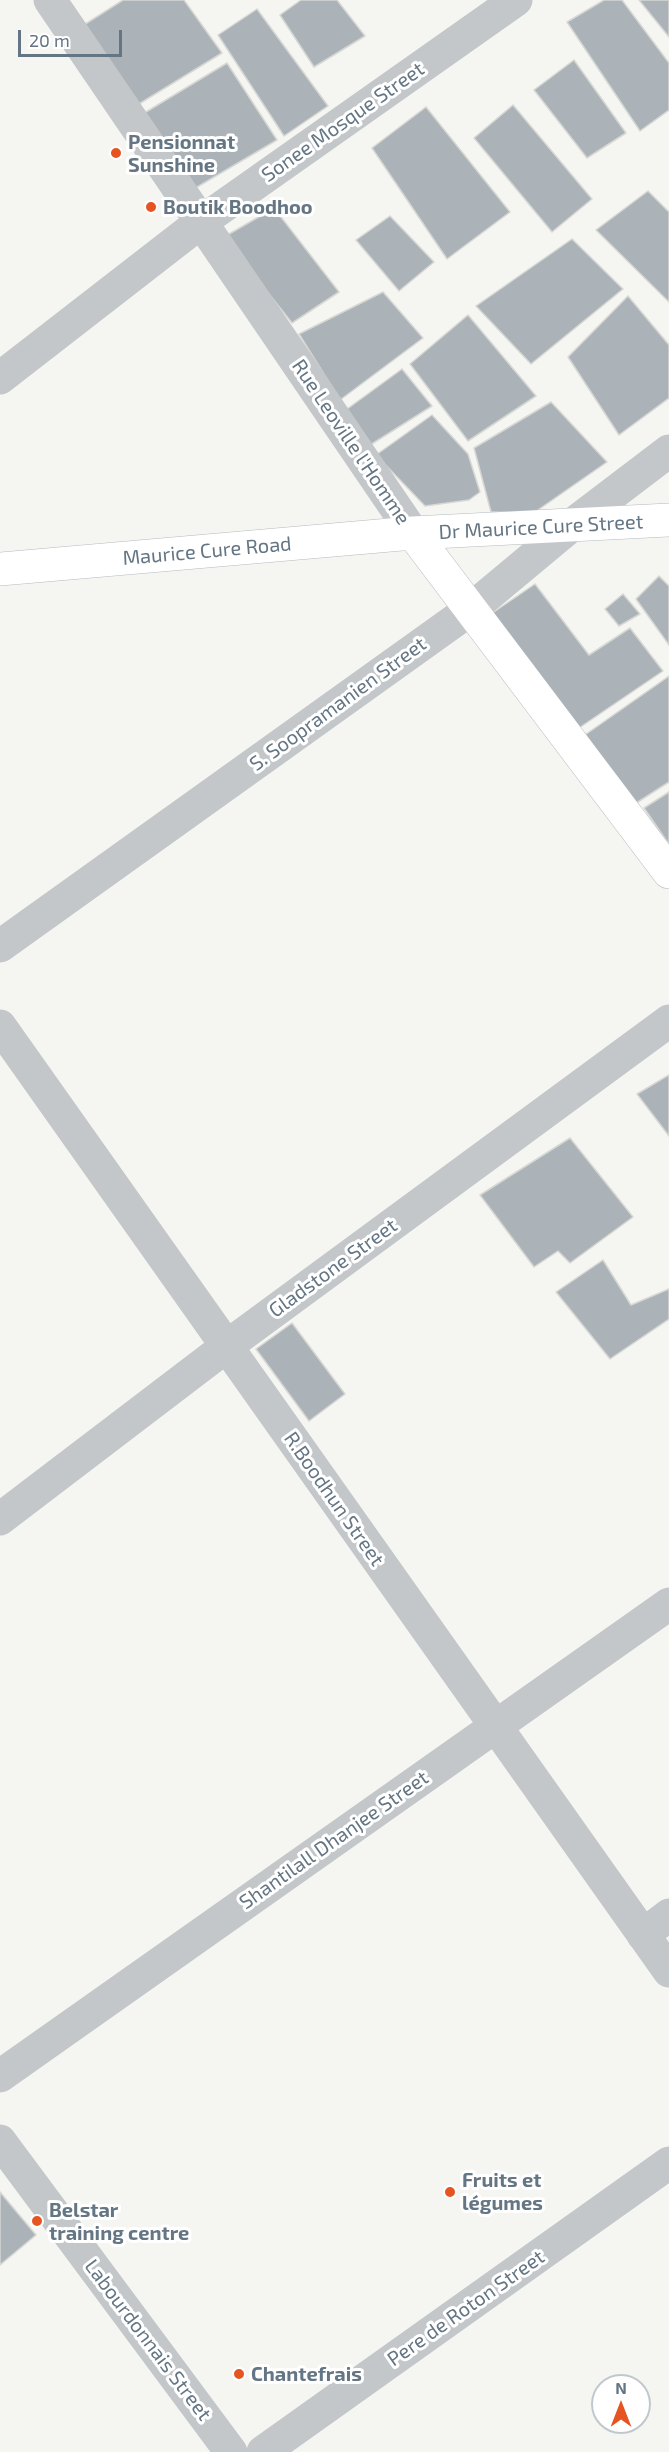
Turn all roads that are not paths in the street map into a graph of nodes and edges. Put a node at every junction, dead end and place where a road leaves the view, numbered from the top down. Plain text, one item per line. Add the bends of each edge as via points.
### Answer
1 (50, 0) edge
2 (516, 0) edge
3 (201, 222) junction
4 (0, 378) edge
5 (669, 451) edge
6 (669, 520) edge
7 (573, 524) junction
8 (414, 533) junction
9 (0, 569) edge
10 (471, 609) junction
11 (669, 872) edge
12 (0, 946) edge
13 (669, 1021) edge
14 (0, 1026) edge
15 (227, 1346) junction
16 (0, 1519) edge
17 (669, 1604) edge
18 (494, 1727) junction
19 (669, 1916) edge
20 (643, 1935) junction
21 (669, 1971) edge
22 (0, 2076) edge
23 (0, 2141) edge
24 (669, 2163) edge
25 (231, 2452) edge
26 (263, 2452) edge

1 - 3 street, Rue Leoville l'Homme
2 - 3 street, Sonee Mosque Street
3 - 4 street, Sonee Mosque Street
3 - 8 street, Rue Leoville l'Homme
5 - 7 street, S. Soopramanien Street
6 - 7 main road, Dr Maurice Cure Street
7 - 8 main road, Dr Maurice Cure Street
7 - 10 street, S. Soopramanien Street
8 - 9 main road, Maurice Cure Road
8 - 10 main road, Rue Leoville l'Homme
10 - 11 main road, Rue Leoville l'Homme
10 - 12 street, S. Soopramanien Street
13 - 15 street, Gladstone Street
14 - 15 street, R.Boodhun Street
15 - 16 street, Gladstone Street
15 - 18 street, R.Boodhun Street
17 - 18 street, Shantilall Dhanjee Street
18 - 20 street, R.Boodhun Street
18 - 22 street, Shantilall Dhanjee Street
19 - 20 street
20 - 21 street, R.Boodhun Street
23 - 25 street, Labourdonnais Street
24 - 26 street, Pere de Roton Street

